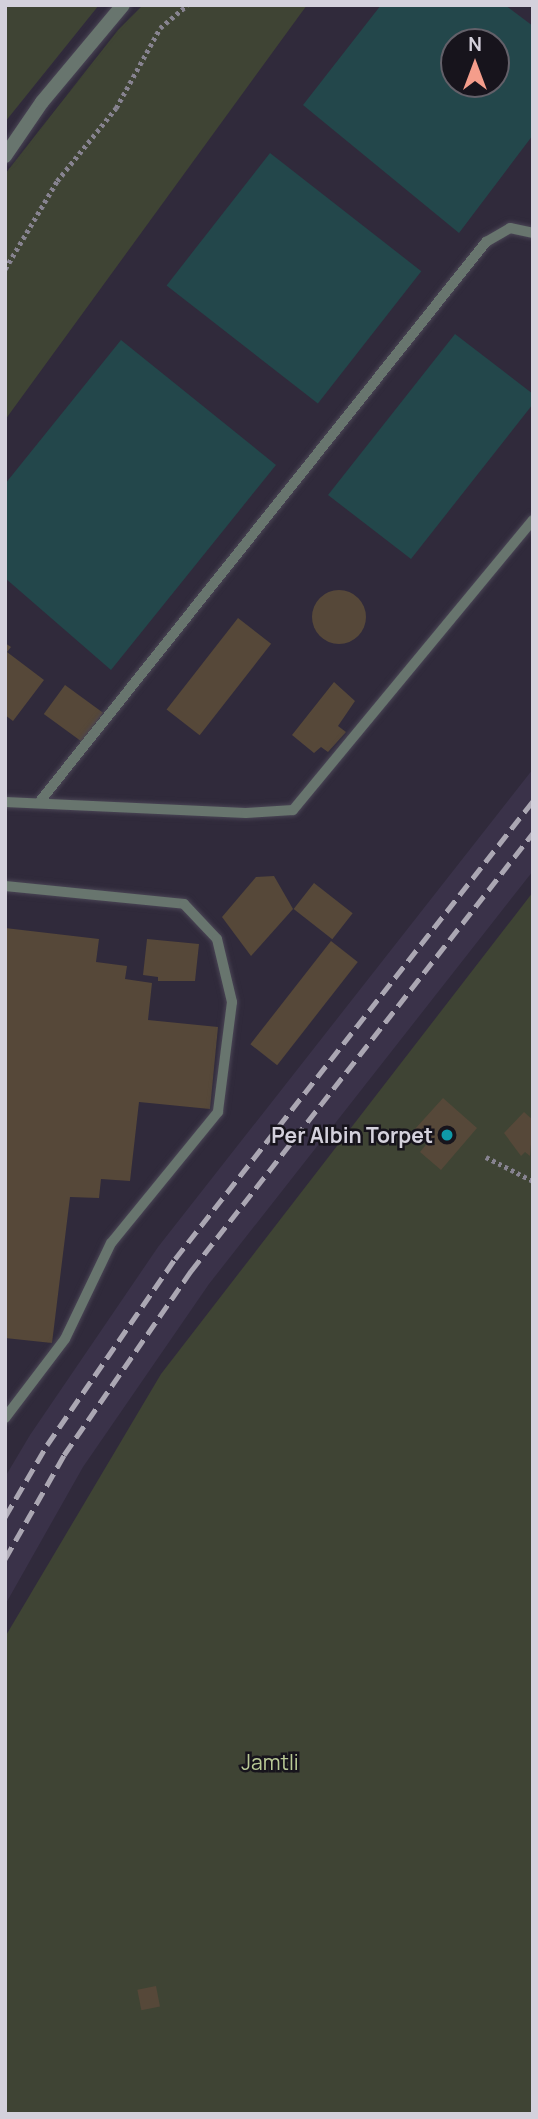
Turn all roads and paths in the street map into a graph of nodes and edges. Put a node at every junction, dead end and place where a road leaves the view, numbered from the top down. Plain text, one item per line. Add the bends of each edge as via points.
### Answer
1 (123, 5) edge
2 (187, 5) edge
3 (5, 156) edge
4 (533, 233) edge
5 (5, 269) edge
6 (533, 520) edge
7 (41, 800) junction
8 (5, 802) edge
9 (5, 886) edge
10 (486, 1157) dead end
11 (530, 1173) edge
12 (533, 1181) edge
13 (5, 1418) edge

1 - 3 street via 42,102
2 - 5 path via 160,28 116,108 57,181
4 - 7 lane via 510,228 486,242
6 - 7 lane via 293,810 246,813
7 - 8 lane
9 - 13 lane via 184,904 217,939 232,1002 218,1112 111,1243 65,1339
10 - 11 path
11 - 12 path

